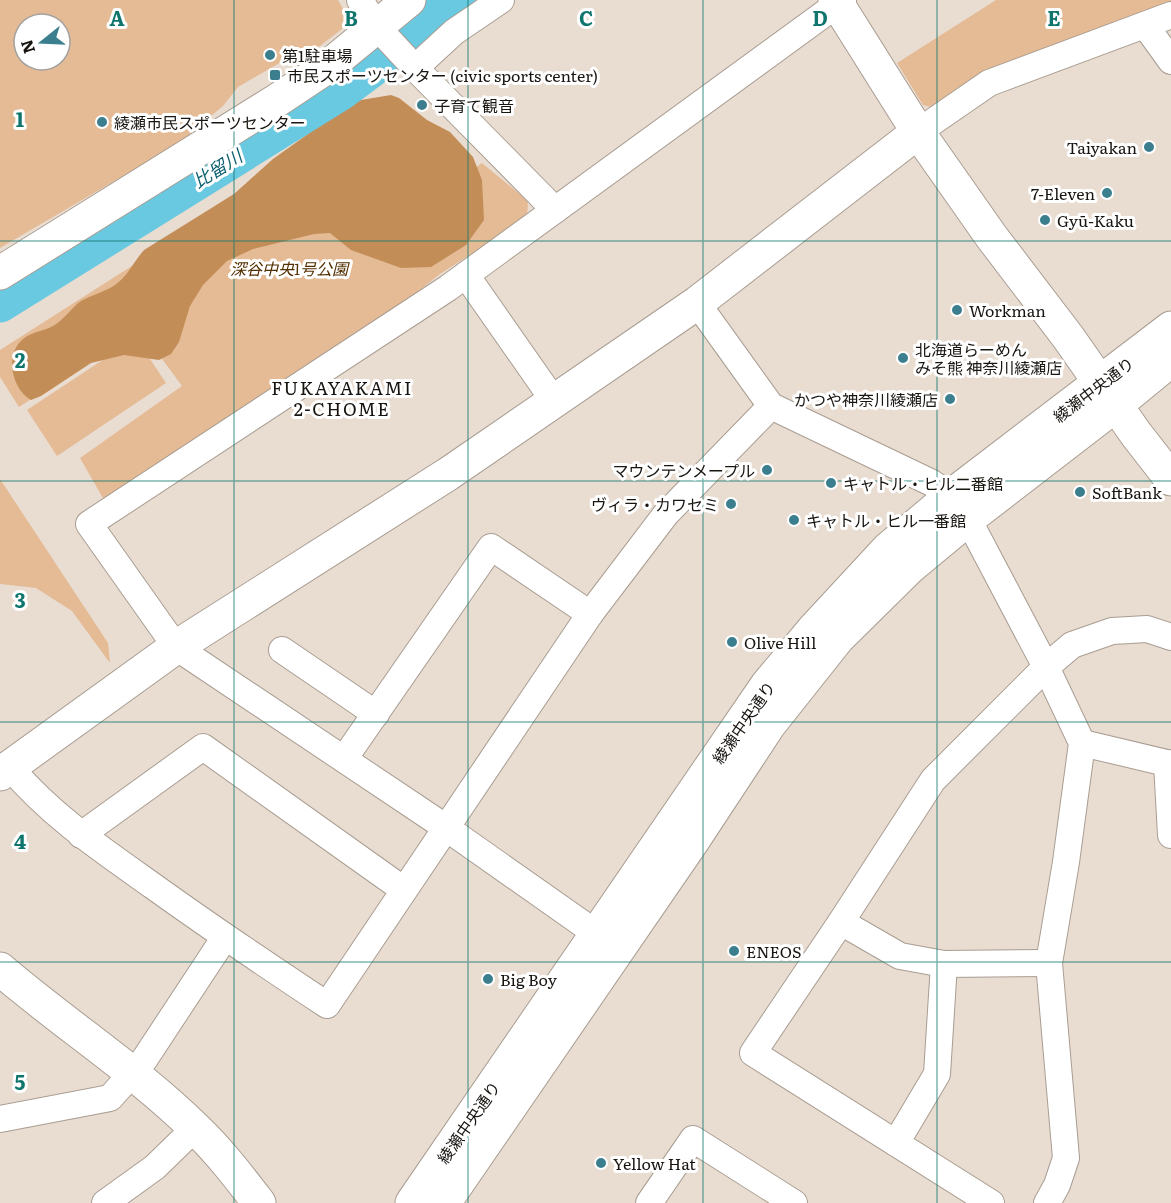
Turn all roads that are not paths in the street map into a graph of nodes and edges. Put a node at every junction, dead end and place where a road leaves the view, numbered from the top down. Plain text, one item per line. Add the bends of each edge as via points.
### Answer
1 (360, 0) edge
2 (409, 0) edge
3 (501, 0) edge
4 (838, 1) edge
5 (1171, 15) edge
6 (1145, 25) junction
7 (398, 49) junction
8 (1171, 61) edge
9 (918, 132) junction
10 (555, 210) junction
11 (0, 273) edge
12 (466, 275) junction
13 (697, 303) junction
14 (1171, 328) edge
15 (1171, 360) edge
16 (1108, 394) junction
17 (554, 401) junction
18 (771, 406) junction
19 (1171, 479) edge
20 (959, 508) junction
21 (590, 614) junction
22 (1171, 637) edge
23 (176, 647) junction
24 (282, 650) dead end
25 (1046, 667) junction
26 (376, 714) junction
27 (1082, 743) junction
28 (344, 759) junction
29 (1169, 763) edge
30 (5, 771) edge
31 (441, 834) junction
32 (81, 835) junction
33 (1171, 836) edge
34 (408, 885) junction
35 (842, 922) junction
36 (225, 937) junction
37 (1049, 963) junction
38 (944, 964) junction
39 (588, 966) junction
40 (0, 969) edge
41 (133, 1074) junction
42 (0, 1119) edge
43 (195, 1128) junction
44 (896, 1143) junction
45 (788, 1201) edge
46 (105, 1203) edge
47 (259, 1203) edge
48 (412, 1203) edge
49 (444, 1203) edge
50 (649, 1203) edge
51 (991, 1203) edge
52 (1047, 1203) edge

1 - 7 street
2 - 7 street
3 - 7 street via 454,32
4 - 9 street
4 - 10 street
5 - 6 street
6 - 8 street
6 - 9 street via 988,83
7 - 10 street
7 - 11 street via 330,65
9 - 13 street
9 - 16 street
10 - 12 street
12 - 17 street
12 - 23 street via 89,524
13 - 17 street
13 - 18 street
14 - 16 street, 綾瀬中央通り
15 - 16 street, 綾瀬中央通り
16 - 19 street
16 - 20 street, 綾瀬中央通り
17 - 23 street via 448,474
18 - 20 street via 932,483
18 - 21 street via 666,514
20 - 25 street
20 - 39 street, 綾瀬中央通り via 888,549 767,685
21 - 26 street via 491,547
21 - 31 street
22 - 25 street via 1147,630 1112,632 1072,645
23 - 28 street
23 - 30 street
24 - 26 street
25 - 27 street
25 - 35 street via 933,780
26 - 28 street
27 - 29 street
27 - 37 street
28 - 31 street
29 - 33 street
30 - 32 street via 19,778
31 - 34 street
31 - 39 street
32 - 34 street via 203,747
32 - 36 street
34 - 36 street via 327,1005
35 - 38 street via 900,956
35 - 44 street via 753,1053
36 - 41 street
37 - 38 street
37 - 52 street via 1066,1158
38 - 44 street via 937,1074
39 - 48 street, 綾瀬中央通り
39 - 49 street, 綾瀬中央通り
40 - 41 street
41 - 42 street via 110,1098
41 - 43 street
43 - 46 street via 155,1167
43 - 47 street
44 - 51 street
45 - 50 street via 693,1139

